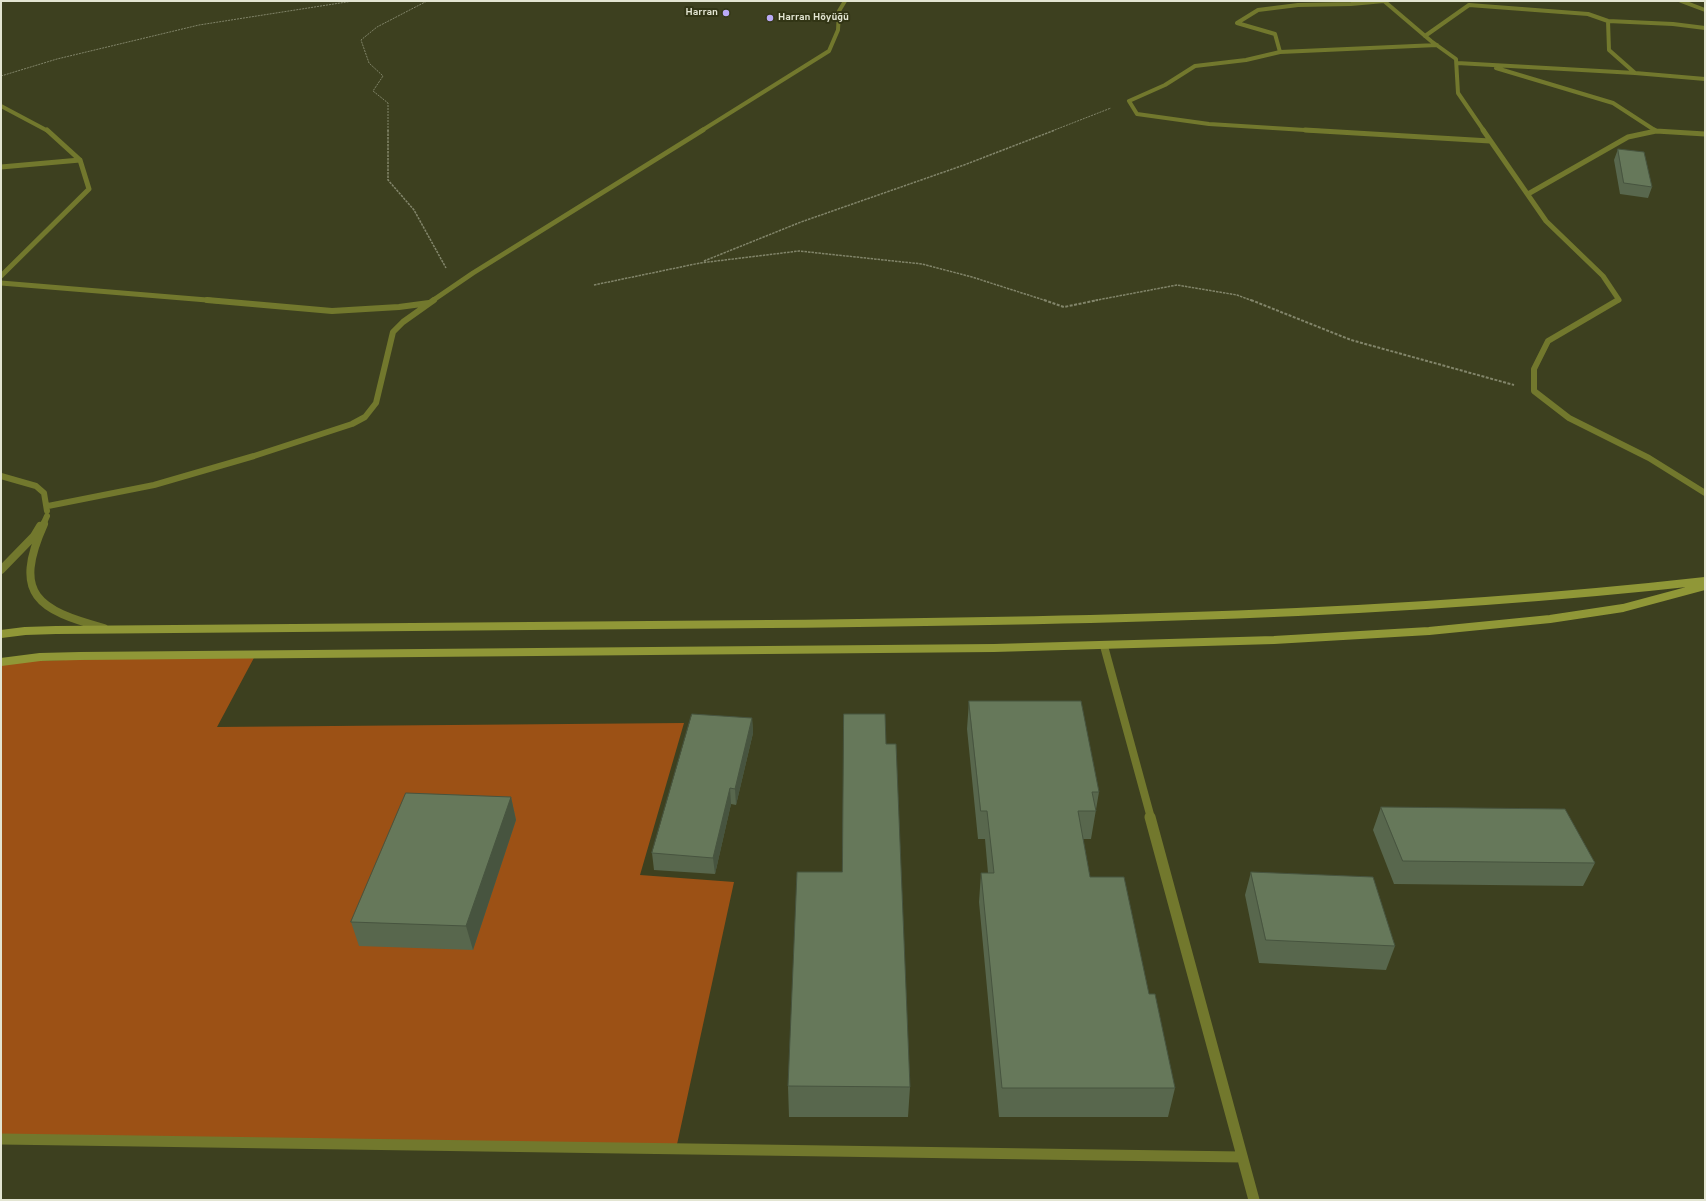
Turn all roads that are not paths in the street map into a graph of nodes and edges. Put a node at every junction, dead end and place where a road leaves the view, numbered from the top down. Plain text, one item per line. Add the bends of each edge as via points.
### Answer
1 (845, 1) edge
2 (1384, 1) edge
3 (1680, 1) edge
4 (1705, 10) edge
5 (1608, 21) junction
6 (1705, 28) edge
7 (1425, 36) junction
8 (1437, 45) junction
9 (1280, 52) junction
10 (1457, 63) junction
11 (1485, 65) junction
12 (1636, 73) junction
13 (1705, 79) edge
14 (1, 106) edge
15 (1656, 131) junction
16 (1705, 134) edge
17 (1490, 141) junction
18 (80, 160) junction
19 (1, 168) edge
20 (1528, 194) junction
21 (1, 276) edge
22 (1, 283) edge
23 (432, 302) junction
24 (1, 476) edge
25 (1705, 493) edge
26 (48, 506) junction
27 (47, 516) junction
28 (1, 570) edge
29 (1705, 580) edge
30 (1705, 586) edge
31 (109, 629) junction
32 (1, 634) edge
33 (1104, 646) junction
34 (1, 662) edge
35 (1, 1139) edge
36 (1242, 1157) junction
37 (1254, 1200) edge

1 - 23 street via 839,11 838,30 829,51 473,273
2 - 7 street
2 - 9 street via 1298,5 1258,10 1238,23 1275,34
3 - 4 street
5 - 6 street
5 - 7 street via 1588,14 1469,5
5 - 12 street via 1609,50
7 - 8 street
8 - 9 street
8 - 10 street via 1456,59
9 - 17 street via 1246,60 1195,66 1165,85 1128,101 1137,114 1209,124
10 - 11 street
10 - 17 street via 1458,93
11 - 12 street
11 - 15 street via 1613,103
12 - 13 street
14 - 18 street via 47,130
15 - 16 street
15 - 20 street via 1628,137
17 - 20 street
18 - 19 street
18 - 21 street via 89,190
20 - 25 street via 1546,221 1603,276 1619,300 1548,341 1534,370 1534,391 1569,418 1649,458
22 - 23 street via 332,311 399,307
23 - 26 street via 393,332 376,404 365,417 352,424 208,470
24 - 26 street via 36,486 44,493
26 - 27 street
27 - 28 street via 34,536
27 - 31 street via 32,556 32,590 43,605 65,617
29 - 31 main road via 1526,599 1293,613 1134,619
30 - 33 main road via 1613,610 1544,621 1307,638
31 - 32 main road
33 - 34 main road via 80,656 40,657
33 - 36 street
35 - 36 street
36 - 37 street

